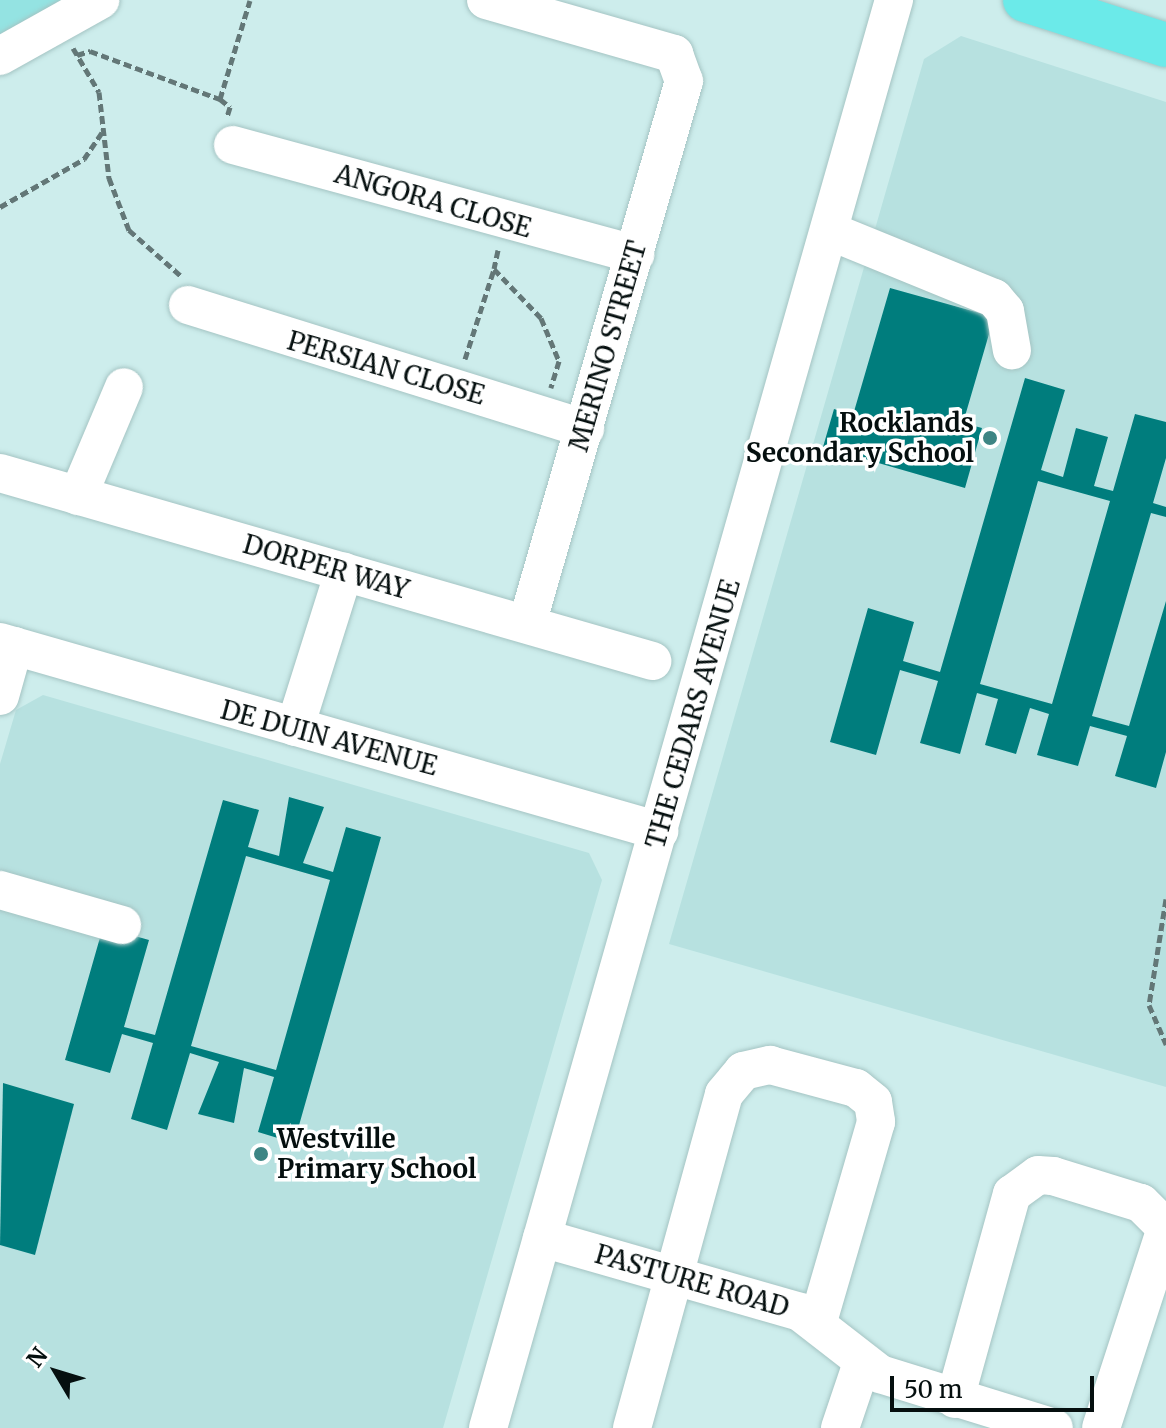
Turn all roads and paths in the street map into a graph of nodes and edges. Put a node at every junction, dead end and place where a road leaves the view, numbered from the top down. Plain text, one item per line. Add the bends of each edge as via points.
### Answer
1 (100, 0) edge
2 (250, 0) edge
3 (486, 0) edge
4 (894, 0) edge
5 (1025, 0) edge
6 (68, 39) junction
7 (1166, 45) edge
8 (0, 56) edge
9 (220, 99) junction
10 (104, 130) junction
11 (233, 145) joint
12 (0, 207) edge
13 (504, 221) junction
14 (832, 232) junction
15 (635, 254) junction
16 (494, 269) junction
17 (188, 305) joint
18 (1012, 350) dead end
19 (124, 387) dead end
20 (456, 388) junction
21 (543, 416) junction
22 (585, 429) junction
23 (0, 473) edge
24 (78, 496) junction
25 (344, 572) junction
26 (527, 624) junction
27 (7, 644) edge
28 (652, 661) dead end
29 (0, 696) edge
30 (295, 727) junction
31 (659, 831) junction
32 (0, 890) edge
33 (1166, 899) edge
34 (122, 925) dead end
35 (1166, 1044) edge
36 (1166, 1228) edge
37 (542, 1238) junction
38 (674, 1276) junction
39 (818, 1321) junction
40 (862, 1363) junction
41 (955, 1399) junction
42 (488, 1428) edge
43 (632, 1428) edge
44 (840, 1428) edge
45 (1054, 1428) edge
46 (1101, 1428) edge

1 - 6 street
2 - 9 path
3 - 15 street, MERINO STREET via 674,54 683,66
4 - 14 street, THE CEDARS AVENUE
5 - 7 main road
6 - 8 street
6 - 9 path
6 - 10 path via 99,92
9 - 11 path via 230,107 220,142
10 - 12 path via 84,159
10 - 17 path via 109,178 129,230 182,273 171,299
11 - 13 street, ANGORA CLOSE
13 - 15 street, ANGORA CLOSE
13 - 16 path
14 - 18 street via 994,298 1005,311
14 - 31 street, THE CEDARS AVENUE
15 - 22 street, MERINO STREET
16 - 20 path
16 - 21 path via 541,318 559,361
17 - 20 street, PERSIAN CLOSE
19 - 24 street
20 - 21 street, PERSIAN CLOSE
21 - 22 street, PERSIAN CLOSE
22 - 26 street, MERINO STREET
23 - 24 street, DORPER WAY
24 - 25 street, DORPER WAY
25 - 26 street, DORPER WAY
25 - 30 street
26 - 28 street, DORPER WAY
27 - 29 street
27 - 30 street, DE DUIN AVENUE
30 - 31 street, DE DUIN AVENUE
31 - 37 street, THE CEDARS AVENUE
32 - 34 street
33 - 35 path via 1149,1005
36 - 41 street via 1141,1203 1053,1176 1025,1181 1012,1194
36 - 46 street
37 - 38 street, PASTURE ROAD
37 - 42 street, THE CEDARS AVENUE
38 - 39 street, PASTURE ROAD
38 - 39 street via 724,1094 743,1071 770,1065 856,1088 873,1102 876,1122
38 - 43 street
39 - 40 street, PASTURE ROAD
40 - 41 street, PASTURE ROAD
40 - 44 street
41 - 45 street, PASTURE ROAD

